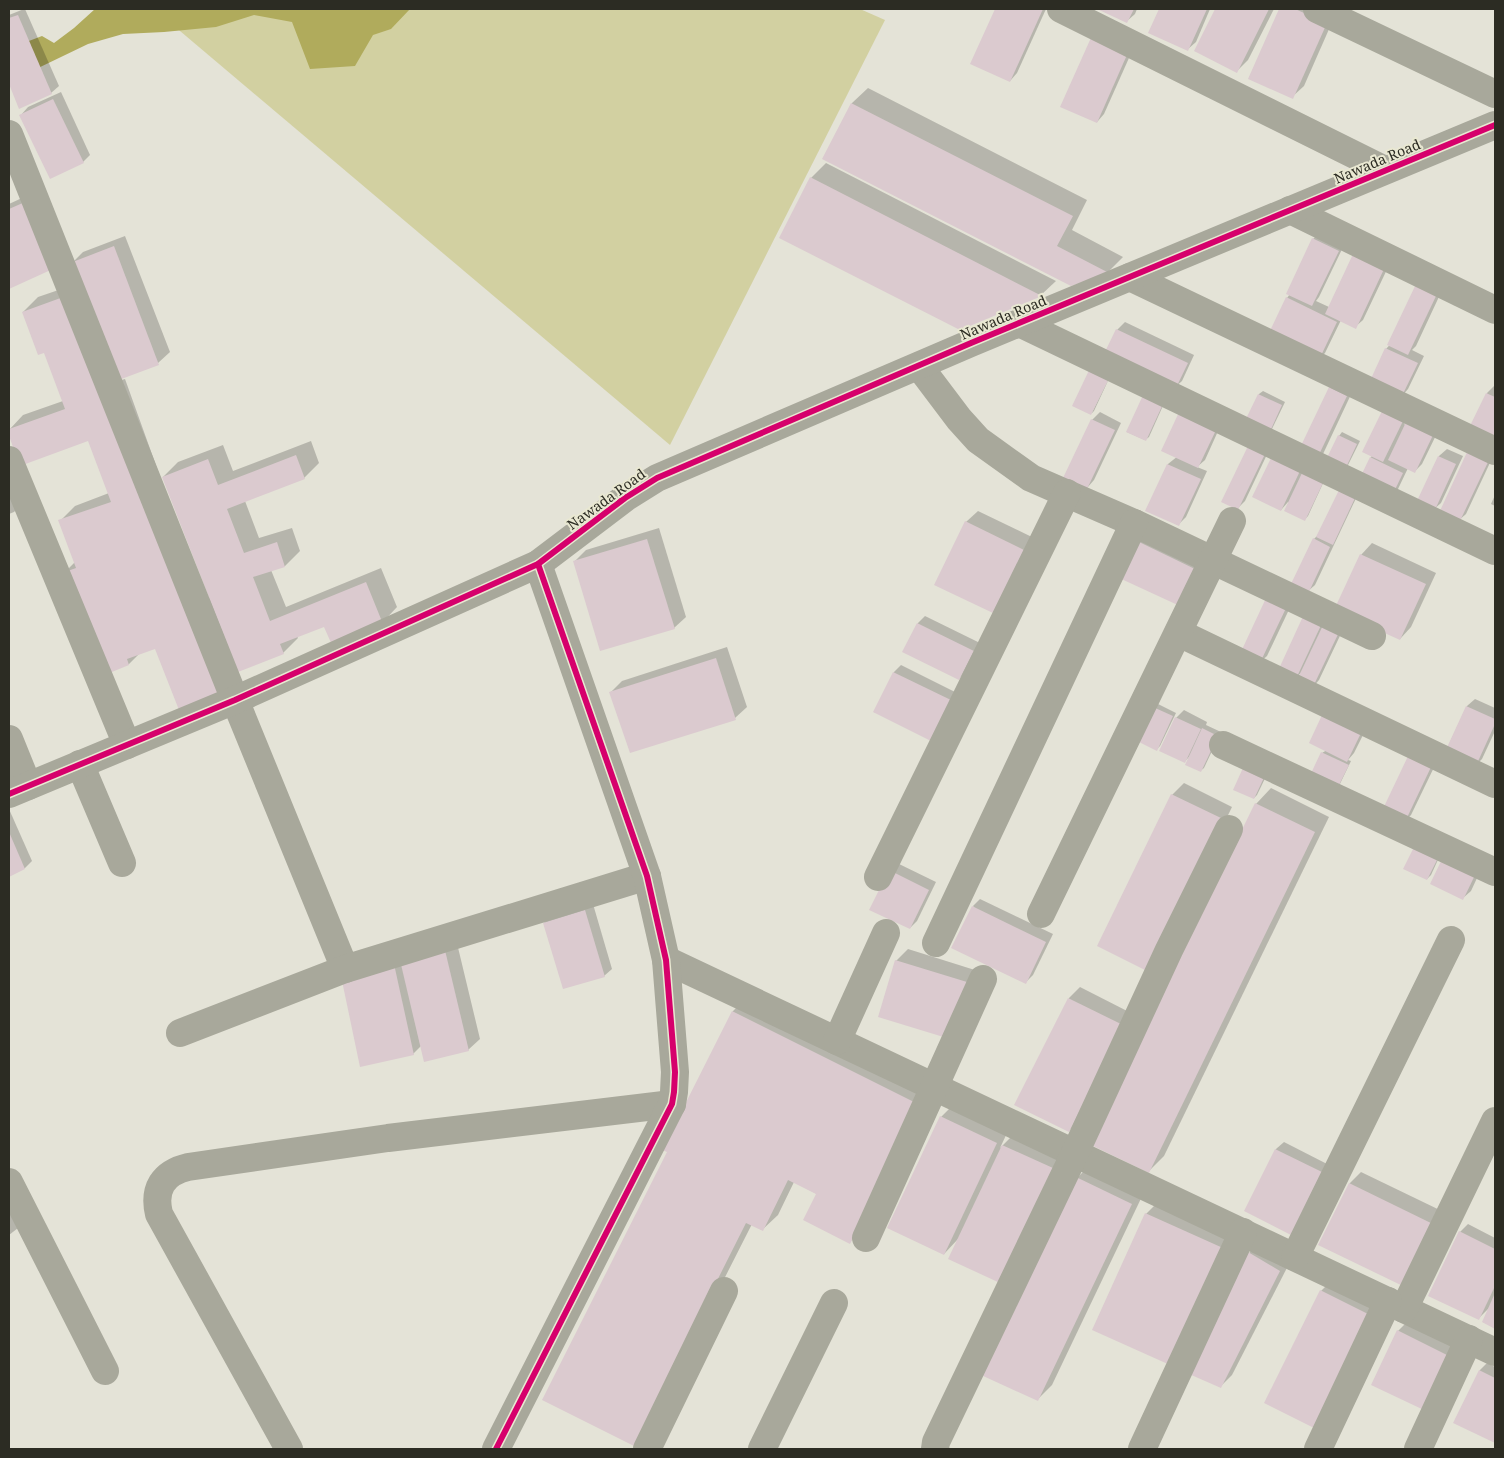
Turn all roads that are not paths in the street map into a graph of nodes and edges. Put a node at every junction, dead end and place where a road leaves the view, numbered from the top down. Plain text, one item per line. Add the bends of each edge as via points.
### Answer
1 (1062, 9) edge
2 (1317, 9) edge
3 (1495, 92) edge
4 (1495, 125) edge
5 (9, 134) edge
6 (1385, 170) junction
7 (1290, 210) junction
8 (1130, 277) junction
9 (1495, 310) edge
10 (1019, 323) junction
11 (919, 366) junction
12 (1495, 451) edge
13 (9, 460) edge
14 (1067, 493) junction
15 (1232, 521) dead end
16 (1134, 523) junction
17 (1495, 552) edge
18 (1214, 560) junction
19 (538, 564) junction
20 (1179, 633) junction
21 (1372, 636) dead end
22 (235, 700) junction
23 (9, 739) edge
24 (127, 745) junction
25 (1224, 745) dead end
26 (80, 764) junction
27 (1495, 784) edge
28 (18, 790) edge
29 (1229, 829) dead end
30 (122, 863) dead end
31 (1495, 872) edge
32 (647, 876) junction
33 (878, 877) dead end
34 (1042, 914) dead end
35 (886, 933) dead end
36 (1452, 940) dead end
37 (936, 944) dead end
38 (666, 960) junction
39 (345, 969) junction
40 (982, 979) dead end
41 (180, 1033) dead end
42 (837, 1041) junction
43 (934, 1086) junction
44 (672, 1104) junction
45 (1495, 1121) edge
46 (1075, 1153) junction
47 (9, 1182) edge
48 (1243, 1232) junction
49 (866, 1238) dead end
50 (1295, 1257) junction
51 (724, 1291) dead end
52 (834, 1302) dead end
53 (1396, 1305) junction
54 (1469, 1339) junction
55 (1495, 1352) edge
56 (105, 1372) dead end
57 (289, 1449) edge
58 (496, 1449) edge
59 (646, 1449) edge
60 (762, 1449) edge
61 (935, 1449) edge
62 (1142, 1449) edge
63 (1318, 1449) edge
64 (1418, 1449) edge

1 - 6 street
2 - 3 street
4 - 6 street, Nawada Road
5 - 22 street
6 - 7 street, Nawada Road
7 - 8 street, Nawada Road
7 - 9 street
8 - 10 street, Nawada Road
8 - 12 street
10 - 11 street, Nawada Road
10 - 17 street
11 - 14 street via 978,440 1031,478
11 - 19 street, Nawada Road via 657,478 625,498
13 - 24 street
14 - 16 street
14 - 33 street
15 - 18 street
16 - 18 street
16 - 37 street
18 - 20 street
18 - 21 street
19 - 22 street, Nawada Road
19 - 32 street
20 - 27 street
20 - 34 street
22 - 24 street, Nawada Road
22 - 39 street
23 - 28 street
24 - 26 street, Nawada Road
25 - 31 street
26 - 28 street, Nawada Road
26 - 30 street
29 - 46 street
32 - 38 street
32 - 39 street
35 - 42 street
36 - 50 street
38 - 42 street
38 - 44 street via 675,1072
39 - 41 street
40 - 43 street
42 - 43 street
43 - 46 street
43 - 49 street
44 - 57 street via 388,1138 188,1167 168,1176 158,1188 159,1214
44 - 58 street
45 - 53 street
46 - 48 street
46 - 61 street
47 - 56 street
48 - 50 street
48 - 62 street
50 - 53 street
51 - 59 street
52 - 60 street
53 - 54 street
53 - 63 street
54 - 55 street
54 - 64 street

